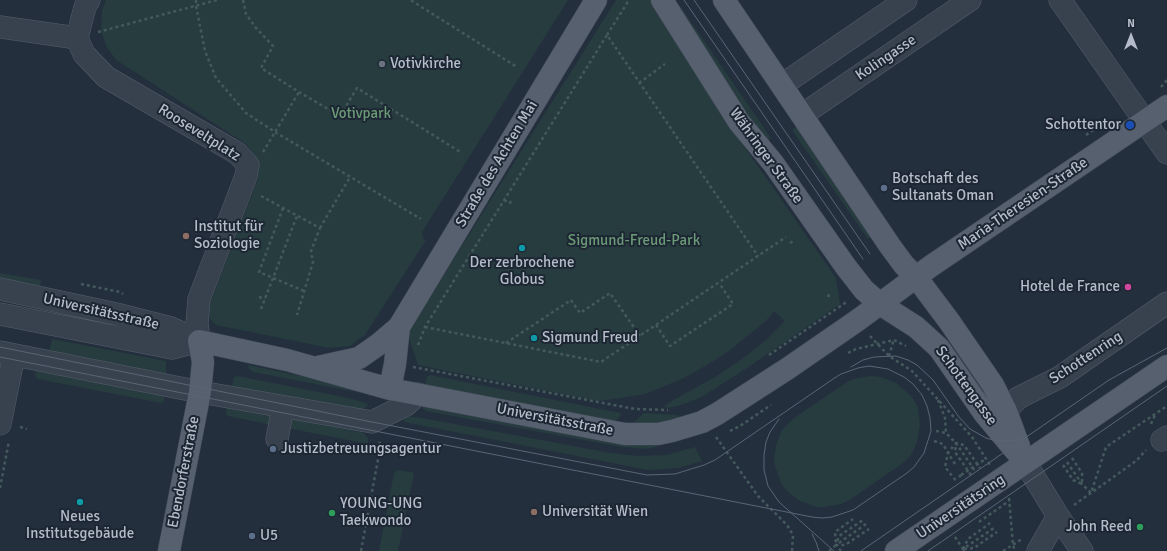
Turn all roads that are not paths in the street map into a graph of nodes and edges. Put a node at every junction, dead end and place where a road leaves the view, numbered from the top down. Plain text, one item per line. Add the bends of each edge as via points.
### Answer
1 (89, 0) edge
2 (596, 0) edge
3 (662, 0) edge
4 (725, 0) edge
5 (906, 0) edge
6 (970, 0) edge
7 (1060, 0) edge
8 (879, 8) edge
9 (0, 27) edge
10 (77, 38) junction
11 (782, 85) junction
12 (1167, 106) edge
13 (802, 115) junction
14 (1145, 120) junction
15 (1167, 152) edge
16 (916, 277) junction
17 (0, 289) edge
18 (1167, 303) edge
19 (880, 304) junction
20 (0, 314) edge
21 (399, 328) junction
22 (199, 341) junction
23 (7, 353) edge
24 (1167, 366) edge
25 (314, 367) junction
26 (390, 389) junction
27 (200, 392) junction
28 (418, 394) junction
29 (283, 407) junction
30 (1006, 411) junction
31 (378, 418) junction
32 (8, 422) edge
33 (277, 439) dead end
34 (1025, 462) junction
35 (1066, 510) junction
36 (169, 551) edge
37 (896, 551) edge
38 (1038, 551) edge
39 (1082, 551) edge

1 - 10 street
2 - 21 main road, Straße des Achten Mai
3 - 19 main road, Währinger Straße via 740,122 773,163 846,267 864,290
4 - 11 main road
5 - 8 street
6 - 13 street, Kolingasse
7 - 14 street
8 - 11 street
9 - 10 street
10 - 22 street, Rooseveltplatz via 84,54 106,77 236,153 248,165 199,299
11 - 13 main road
12 - 14 main road, Maria-Theresien-Straße
13 - 16 main road via 890,246
14 - 15 street
14 - 16 main road, Maria-Theresien-Straße
16 - 19 main road, Maria-Theresien-Straße
16 - 30 main road, Schottengasse via 993,384
17 - 22 street, Universitätsstraße via 171,328
18 - 30 street, Schottenring via 1060,377 1018,398
19 - 28 main road, Universitätsstraße via 717,414 702,422 672,431 625,434
19 - 34 main road, Schottengasse via 916,328 939,348 984,413
20 - 22 street, Universitätsstraße via 172,348
21 - 25 main road, Straße des Achten Mai via 359,358
21 - 26 main road, Straße des Achten Mai
22 - 25 main road, Universitätsstraße
22 - 27 main road, Rooseveltplatz via 202,362
23 - 27 street
23 - 32 street
24 - 34 main road
25 - 26 main road, Universitätsstraße
26 - 28 main road, Universitätsstraße
26 - 31 street
27 - 29 street
27 - 36 main road, Ebendorferstraße
28 - 31 street via 406,405
29 - 31 street via 372,422
29 - 33 street
30 - 34 main road, Schottengasse
34 - 35 street, Schottengasse
34 - 37 main road, Universitätsring
35 - 38 street
35 - 39 street, Schottengasse

